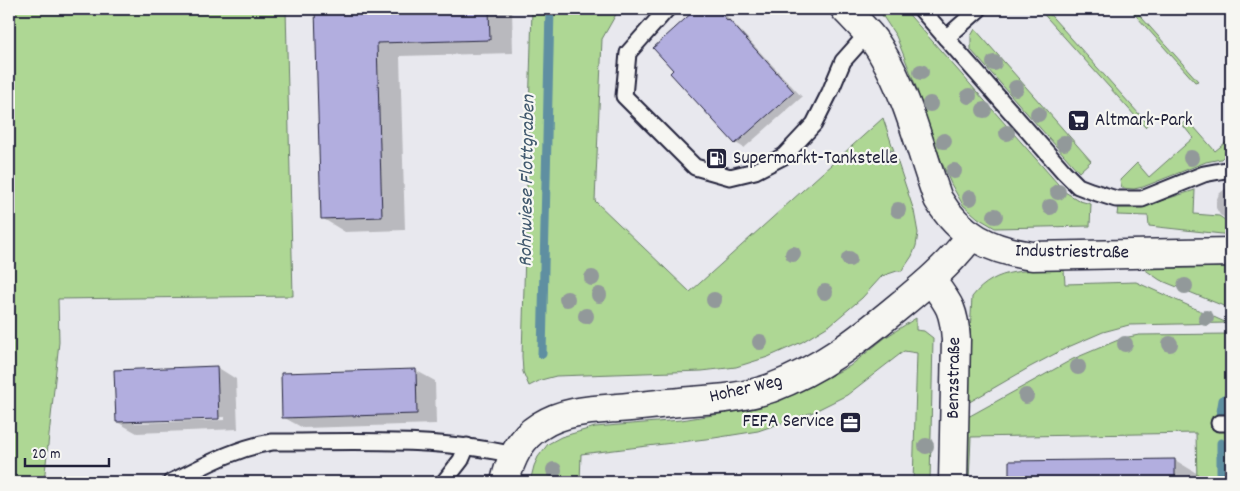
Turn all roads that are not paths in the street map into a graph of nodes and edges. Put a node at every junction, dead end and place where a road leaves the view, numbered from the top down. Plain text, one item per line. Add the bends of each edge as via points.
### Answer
1 (667, 9) edge
2 (845, 9) edge
3 (921, 9) edge
4 (979, 9) edge
5 (868, 34) junction
6 (946, 38) junction
7 (1231, 169) edge
8 (971, 236) junction
9 (1231, 252) edge
10 (932, 280) junction
11 (467, 446) junction
12 (514, 455) junction
13 (171, 482) edge
14 (444, 482) edge
15 (506, 482) edge
16 (953, 482) edge

1 - 5 lane via 628,54 624,96 695,167 730,177 755,171 784,156 814,124 843,60
2 - 5 street, Industriestraße
3 - 6 lane
4 - 6 lane
5 - 8 street, Industriestraße via 881,51 901,91 938,199
6 - 7 lane via 1078,186 1116,199 1142,199 1204,174
8 - 9 street, Industriestraße via 990,247 1032,256
8 - 10 street, Hoher Weg
10 - 12 street, Hoher Weg via 857,342 810,372 769,389 729,398 583,410 556,417 538,426
10 - 16 street, Benzstraße via 950,304 955,321
11 - 12 lane
11 - 13 lane via 412,442 272,442 228,453
11 - 14 lane
12 - 15 street, Hoher Weg

